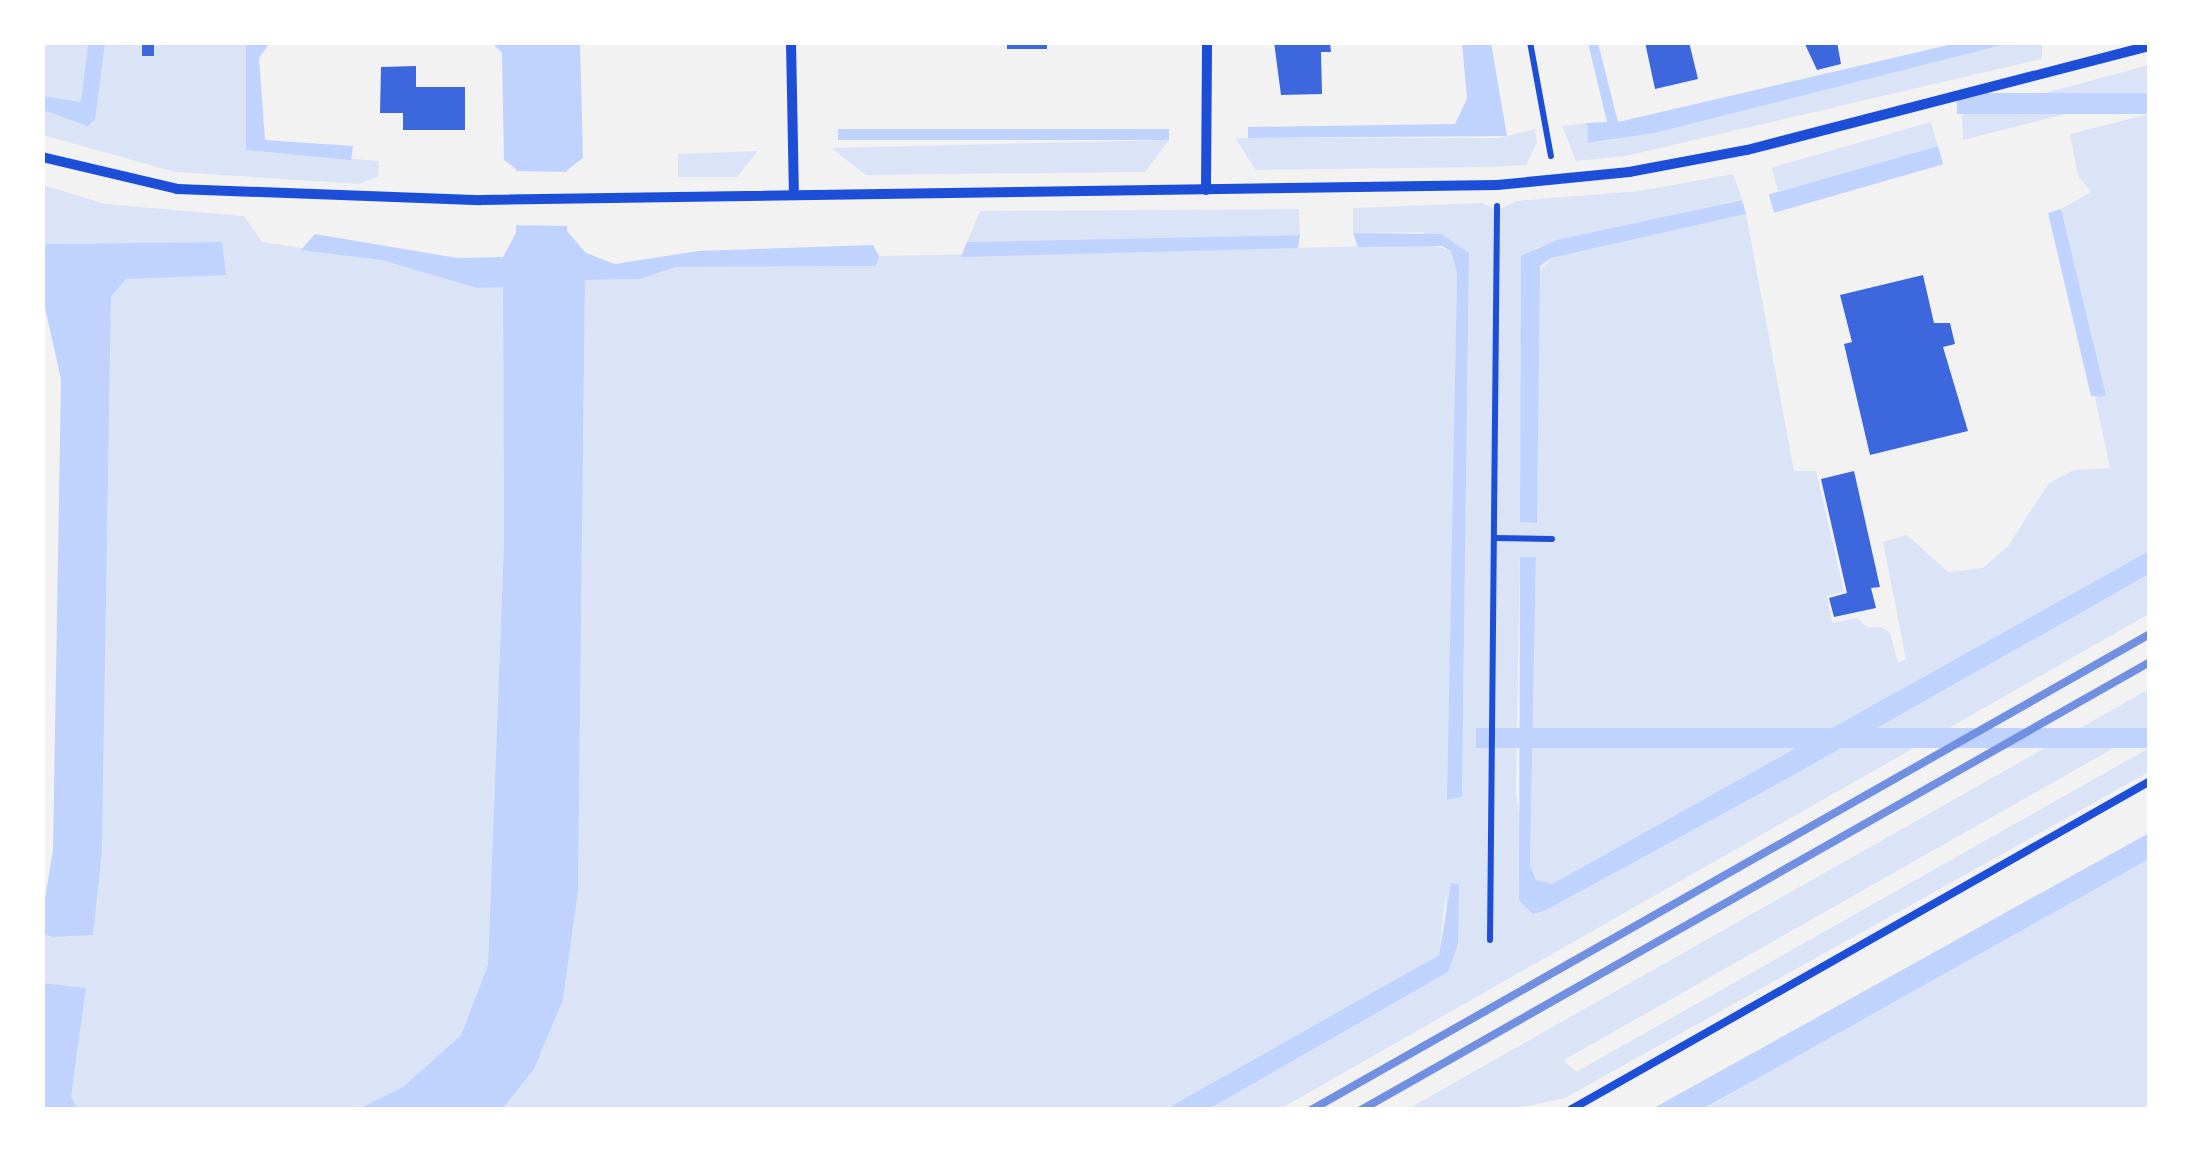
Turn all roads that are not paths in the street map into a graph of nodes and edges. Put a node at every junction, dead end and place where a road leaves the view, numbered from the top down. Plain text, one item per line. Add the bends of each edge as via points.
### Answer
1 (792, 42) edge
2 (1207, 42) edge
3 (2150, 46) edge
4 (42, 157) edge
5 (1206, 190) junction
6 (794, 195) junction
7 (2150, 781) edge
8 (1570, 1110) edge

1 - 6 street
2 - 5 street
3 - 5 street via 1747,150 1556,182
4 - 6 street via 177,190 481,200
5 - 6 street
7 - 8 lane

